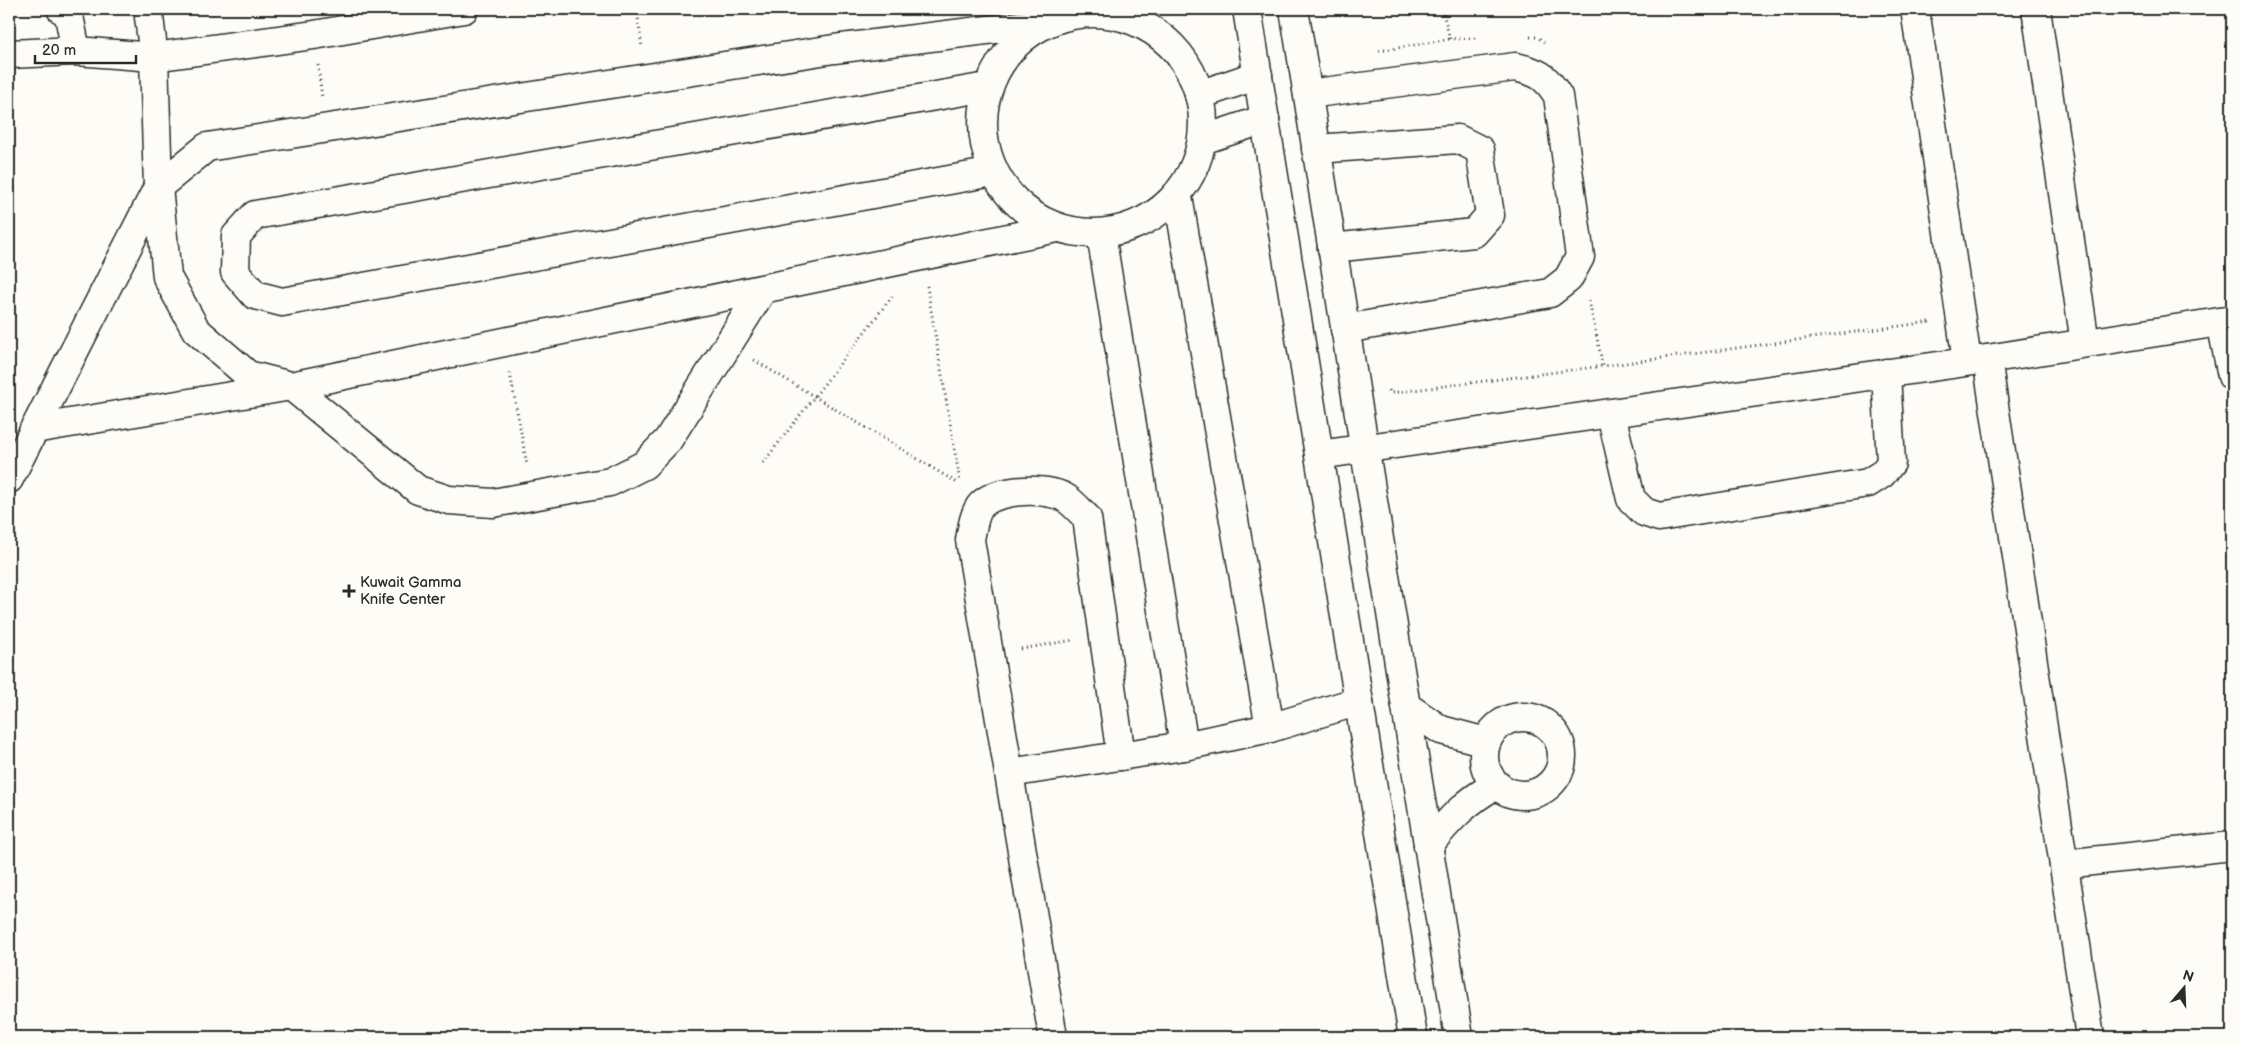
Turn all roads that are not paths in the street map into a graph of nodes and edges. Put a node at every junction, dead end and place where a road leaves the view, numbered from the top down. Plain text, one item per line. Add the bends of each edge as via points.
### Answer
1 (61, 9) edge
2 (148, 9) edge
3 (464, 9) edge
4 (1247, 9) edge
5 (1294, 9) edge
6 (1915, 9) edge
7 (2036, 9) edge
8 (357, 18) edge
9 (1044, 23) junction
10 (76, 51) junction
11 (9, 54) edge
12 (154, 57) junction
13 (1258, 75) junction
14 (987, 87) junction
15 (1308, 94) junction
16 (1199, 95) junction
17 (1265, 119) junction
18 (1202, 140) junction
19 (1316, 149) junction
20 (993, 172) junction
21 (158, 187) junction
22 (1178, 197) junction
23 (1058, 228) junction
24 (1100, 234) junction
25 (1332, 248) junction
26 (763, 289) junction
27 (2227, 321) edge
28 (1345, 329) junction
29 (2085, 343) junction
30 (1977, 360) junction
31 (1886, 373) junction
32 (2232, 376) edge
33 (291, 386) junction
34 (1611, 414) junction
35 (34, 429) junction
36 (1365, 450) junction
37 (1319, 455) junction
38 (9, 479) edge
39 (1359, 701) junction
40 (1406, 706) junction
41 (1270, 728) junction
42 (1486, 742) junction
43 (1184, 746) junction
44 (1121, 756) junction
45 (1009, 773) junction
46 (1496, 784) junction
47 (1428, 846) junction
48 (2232, 846) edge
49 (2064, 864) junction
50 (1053, 1037) edge
51 (1413, 1037) edge
52 (1459, 1037) edge
53 (2090, 1037) edge

1 - 10 street via 68,11
2 - 12 street
3 - 8 street
4 - 13 street
5 - 15 street
6 - 30 street via 1960,318
7 - 29 street
8 - 12 street via 314,35
9 - 14 street via 1009,50
9 - 16 street via 1086,12 1129,17 1167,39 1194,74
9 - 21 street via 834,49 207,147
10 - 11 street
10 - 12 street
12 - 21 street
13 - 16 street
13 - 17 street
14 - 20 street via 981,130
14 - 20 street via 255,215 236,236 235,272 255,295 282,302
15 - 19 street
15 - 28 street via 1515,67 1535,71 1550,82 1558,96 1580,257 1568,279 1550,293
16 - 18 street via 1205,116
17 - 18 street
17 - 37 street
18 - 22 street via 1200,159
19 - 25 street
19 - 25 street via 1458,139 1480,150 1490,215 1474,233
20 - 23 street via 1020,207
21 - 33 street via 167,277 196,330 248,375
21 - 35 street
22 - 24 street via 1143,223
22 - 41 street
23 - 24 street
23 - 26 street
24 - 43 street
25 - 28 street
26 - 33 street
26 - 33 street via 668,440 644,465 610,482 493,503 449,500 418,490
27 - 29 street
27 - 32 street
28 - 36 street
29 - 30 street
30 - 31 street
30 - 49 street
31 - 34 street
31 - 34 street via 1891,463 1868,483 1660,517 1644,512 1632,499
33 - 35 street
34 - 36 street
35 - 38 street
36 - 37 street
36 - 40 street
37 - 39 street
39 - 41 street
39 - 51 street
40 - 42 street via 1441,730
40 - 47 street
41 - 43 street
42 - 46 street via 1487,772
42 - 46 street via 1494,729 1507,720 1521,717 1536,719 1550,727 1562,755 1560,770 1539,792 1524,795 1509,792
43 - 44 street
44 - 45 street
44 - 45 street via 1087,518 1066,499 1037,490 1003,494 982,504 970,540
45 - 50 street
46 - 47 street via 1456,813
47 - 52 street
48 - 49 street
49 - 53 street

